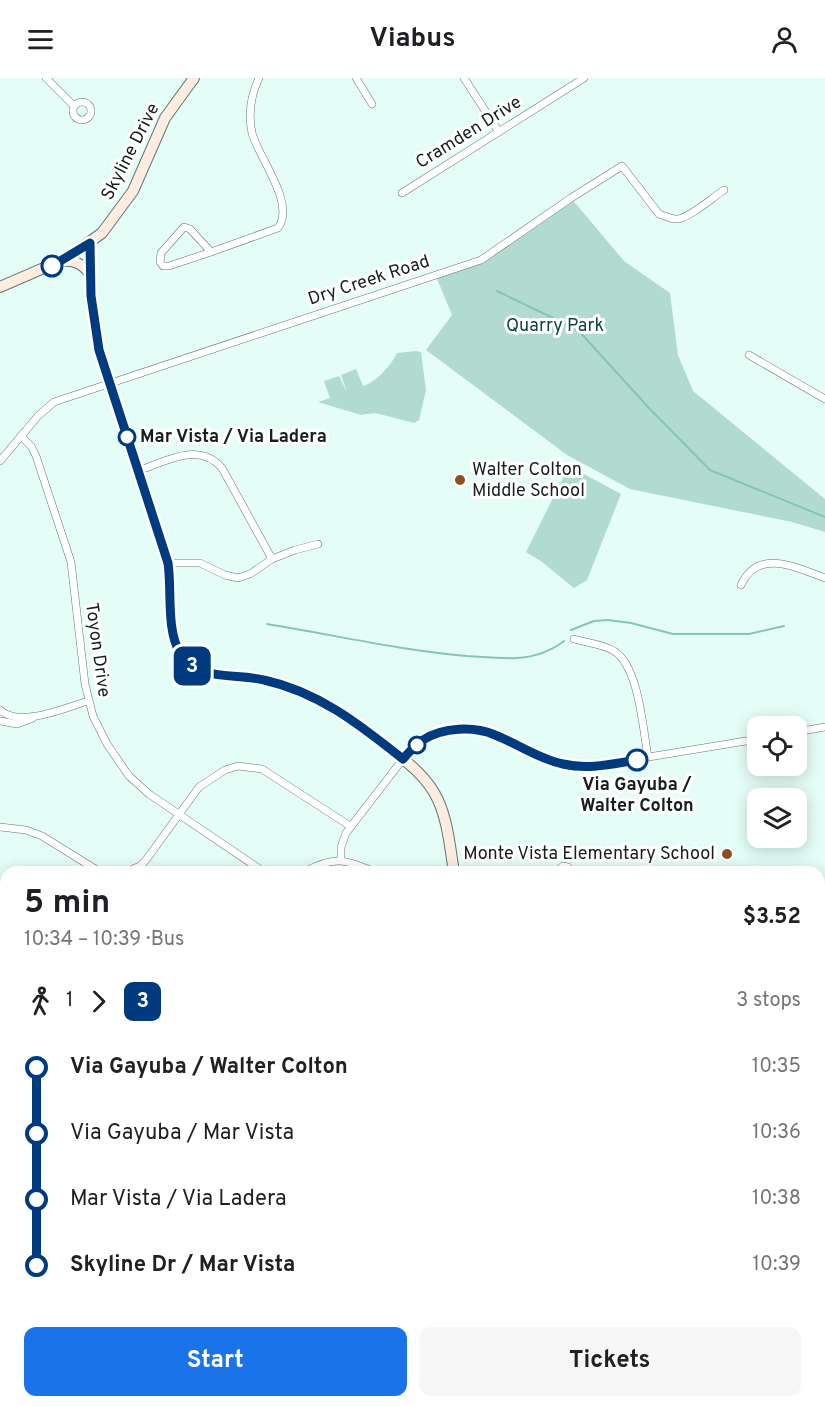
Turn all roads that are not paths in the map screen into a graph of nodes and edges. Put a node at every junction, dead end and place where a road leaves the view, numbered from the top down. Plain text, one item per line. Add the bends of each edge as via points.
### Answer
1 (46, 78) edge
2 (194, 78) edge
3 (259, 78) edge
4 (356, 78) edge
5 (464, 78) edge
6 (584, 78) edge
7 (372, 104) dead end
8 (74, 106) dead end
9 (499, 132) junction
10 (724, 189) dead end
11 (402, 193) dead end
12 (102, 233) junction
13 (90, 243) junction
14 (211, 252) junction
15 (61, 261) junction
16 (91, 277) junction
17 (0, 287) edge
18 (749, 355) dead end
19 (109, 383) junction
20 (825, 399) edge
21 (21, 436) junction
22 (0, 461) edge
23 (138, 471) junction
24 (318, 544) dead end
25 (272, 559) junction
26 (168, 563) junction
27 (825, 578) edge
28 (741, 585) dead end
29 (573, 639) dead end
30 (88, 701) junction
31 (0, 710) edge
32 (35, 716) junction
33 (0, 721) edge
34 (825, 727) edge
35 (807, 730) edge
36 (747, 741) edge
37 (648, 757) junction
38 (403, 759) junction
39 (178, 815) junction
40 (350, 826) junction
41 (0, 827) edge
42 (340, 859) junction
43 (90, 866) edge
44 (140, 866) edge
45 (255, 866) edge
46 (314, 866) edge
47 (359, 866) edge
48 (453, 866) edge

1 - 8 street
2 - 12 street, Skyline Drive via 165,118 133,190
3 - 14 street via 251,106 252,132 283,202 283,216 278,228
4 - 7 street
5 - 9 street
6 - 9 street, Cramden Drive
9 - 11 street, Cramden Drive
10 - 19 street, Dry Creek Road via 687,215 678,219 668,217 659,214 622,166 481,260
12 - 13 street, Skyline Drive
12 - 16 street
13 - 15 street, Skyline Drive
13 - 16 street
14 - 14 street via 169,266 160,262 161,253 184,227
15 - 16 street via 78,263
15 - 17 street, Skyline Drive
16 - 19 street via 96,334
18 - 20 street
19 - 21 street, Dry Creek Road via 54,402
19 - 23 street
21 - 22 street, Dry Creek Road
21 - 30 street, Toyon Drive via 36,456 71,562
23 - 25 street via 188,454 213,459 222,468
23 - 26 street
24 - 25 street
25 - 26 street via 238,578 200,563
26 - 38 street via 172,634 186,662 202,672 262,679 307,693 333,707
27 - 28 street via 780,562 766,563 752,568
29 - 37 street via 613,650 626,662 634,682
30 - 32 street
30 - 39 street, Toyon Drive via 107,744 129,776
31 - 32 street via 12,717
32 - 33 street via 17,724
34 - 35 street
36 - 37 street
37 - 38 street via 595,767 570,766 491,733 462,729 428,737
38 - 40 street
38 - 48 street via 422,776 439,802
39 - 40 street via 206,782 232,768 246,766 270,773
39 - 44 street
39 - 45 street, Toyon Drive
40 - 42 street
41 - 43 street via 42,836
42 - 46 street
42 - 47 street

